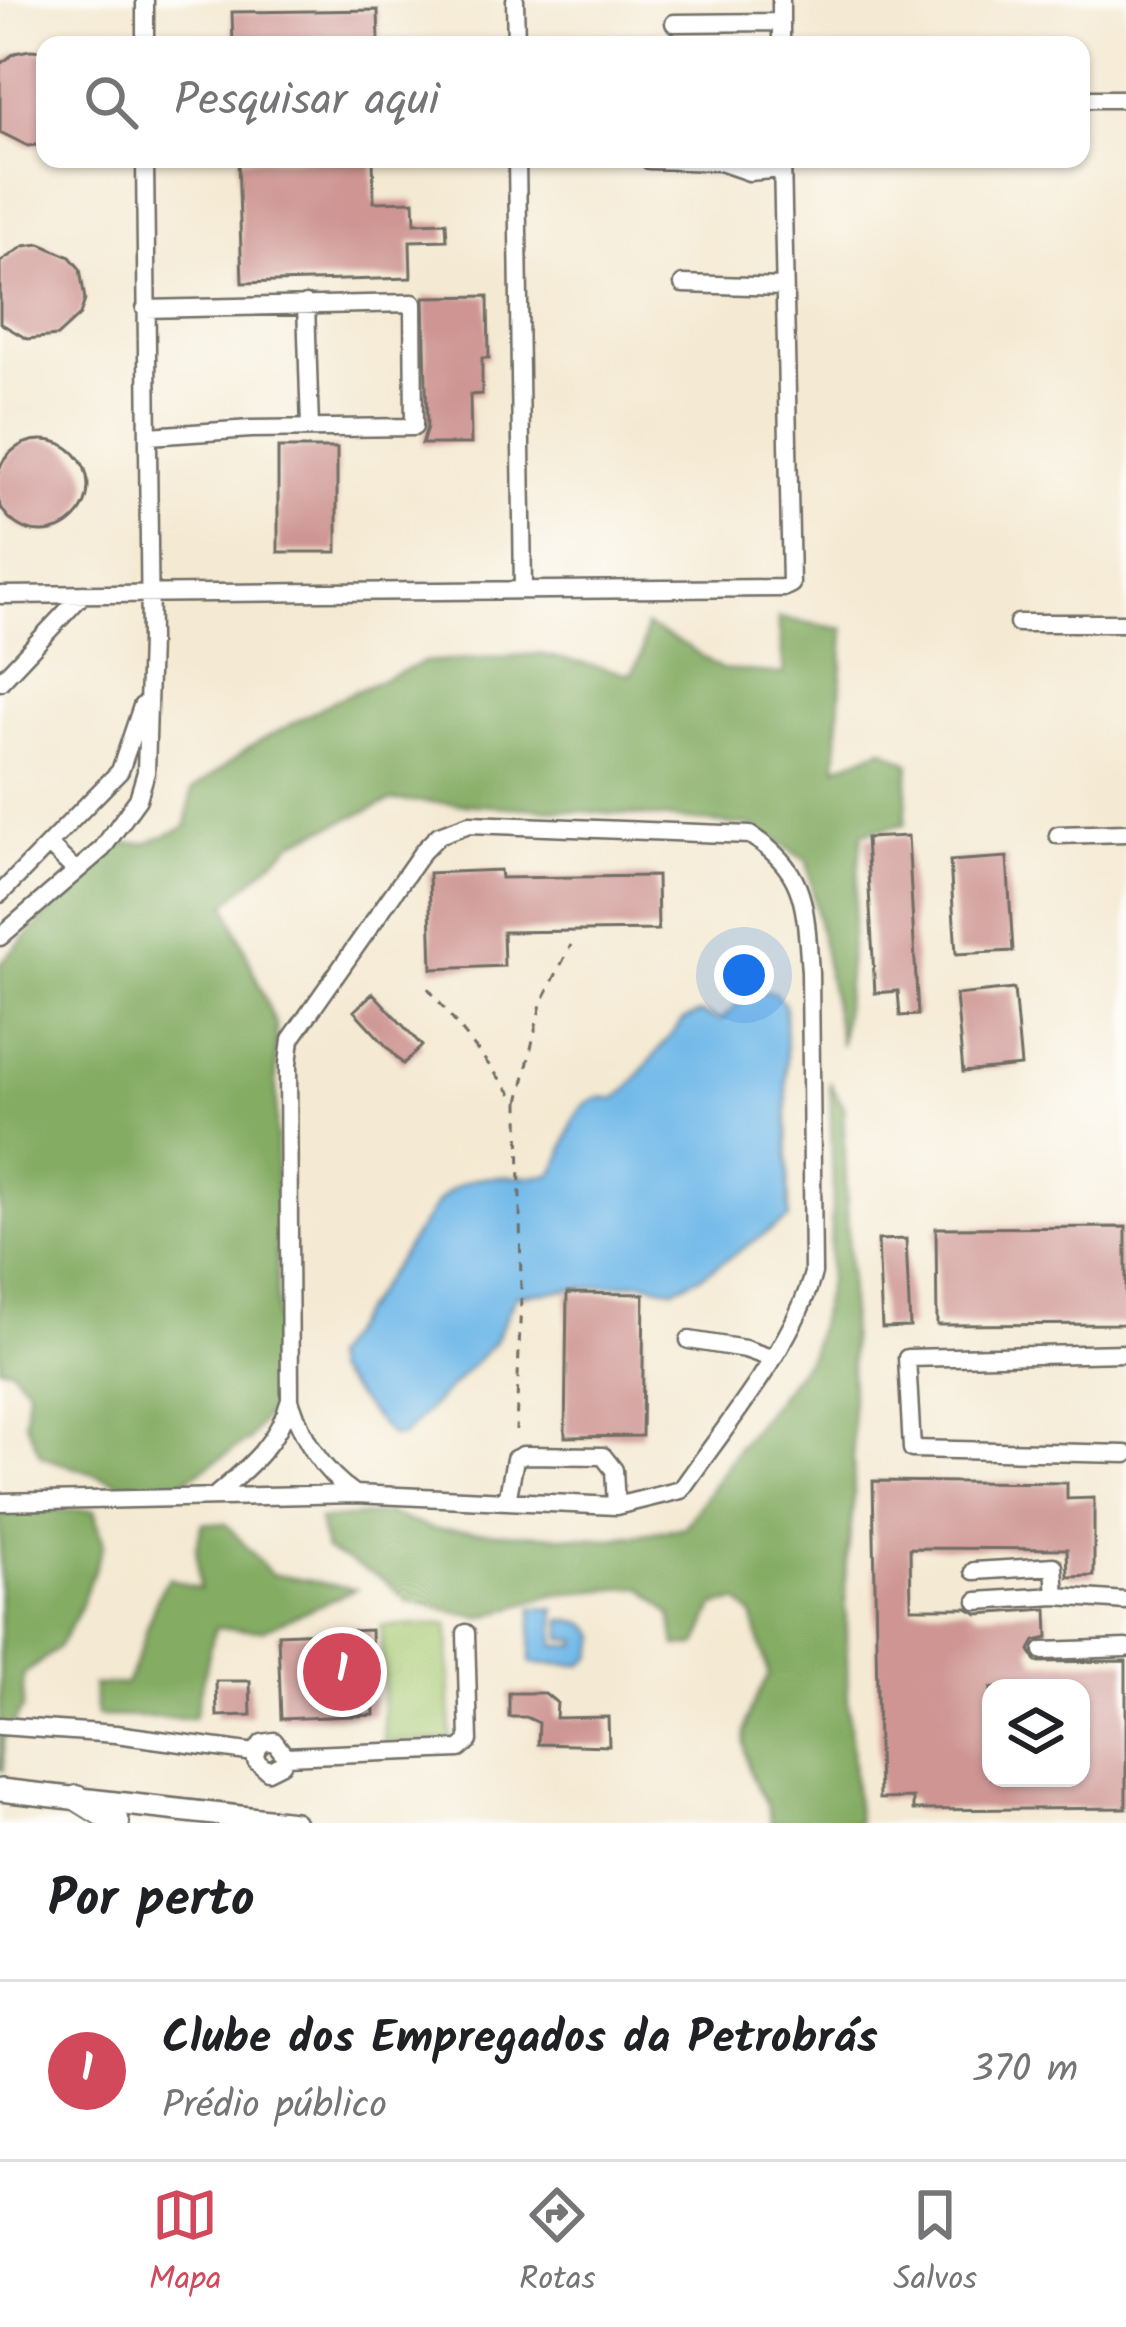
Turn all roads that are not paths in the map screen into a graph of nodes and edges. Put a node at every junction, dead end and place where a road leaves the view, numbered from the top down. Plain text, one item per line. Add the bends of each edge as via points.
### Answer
1 (145, 0) edge
2 (515, 0) edge
3 (781, 0) edge
4 (781, 22) junction
5 (674, 23) dead end
6 (145, 36) edge
7 (516, 36) edge
8 (781, 36) edge
9 (1090, 99) edge
10 (1126, 99) edge
11 (145, 168) edge
12 (517, 168) edge
13 (782, 168) edge
14 (683, 284) dead end
15 (783, 286) junction
16 (307, 304) junction
17 (145, 309) junction
18 (310, 428) junction
19 (149, 436) junction
20 (523, 589) junction
21 (83, 594) junction
22 (150, 594) junction
23 (0, 596) edge
24 (1018, 623) dead end
25 (1126, 623) edge
26 (150, 640) junction
27 (0, 682) edge
28 (1126, 833) edge
29 (1058, 835) dead end
30 (50, 846) junction
31 (76, 871) junction
32 (0, 894) edge
33 (0, 937) edge
34 (689, 1340) dead end
35 (1126, 1353) edge
36 (771, 1358) junction
37 (290, 1400) junction
38 (1126, 1454) edge
39 (356, 1493) junction
40 (216, 1495) junction
41 (507, 1501) junction
42 (0, 1502) edge
43 (616, 1506) junction
44 (974, 1571) dead end
45 (1056, 1596) junction
46 (1126, 1600) edge
47 (977, 1601) dead end
48 (466, 1633) dead end
49 (1126, 1648) edge
50 (1042, 1651) dead end
51 (0, 1726) edge
52 (0, 1790) edge
53 (77, 1798) junction
54 (117, 1823) edge
55 (294, 1823) edge

1 - 6 lane
2 - 7 lane
3 - 4 lane
4 - 5 lane
4 - 8 lane
9 - 10 lane
11 - 17 lane
12 - 20 lane
13 - 15 lane
14 - 15 lane
15 - 20 lane via 790,584
16 - 17 lane
16 - 18 lane
16 - 18 lane via 413,303 414,427
17 - 19 lane
18 - 19 lane
19 - 22 lane
20 - 22 lane
21 - 22 lane
21 - 23 lane
21 - 27 lane
22 - 26 lane
24 - 25 lane
26 - 30 lane via 141,715 120,771
26 - 31 lane via 142,785 126,818
28 - 29 lane
30 - 31 lane
30 - 32 lane
31 - 33 lane
34 - 36 lane
35 - 38 lane via 908,1358 912,1449
36 - 37 lane via 813,1273 810,972 793,871 750,835 469,824 423,851 291,1039
36 - 43 lane via 681,1490
37 - 39 lane via 313,1454
37 - 40 lane via 272,1441
39 - 40 lane
39 - 41 lane
40 - 42 lane
41 - 43 lane
41 - 43 lane via 523,1455 603,1456 614,1470
44 - 45 lane via 1054,1566
45 - 46 lane
45 - 47 lane
48 - 51 lane via 469,1741 460,1749 285,1756 268,1771 255,1753
49 - 50 lane
52 - 53 main road
53 - 54 highway
53 - 55 main road

